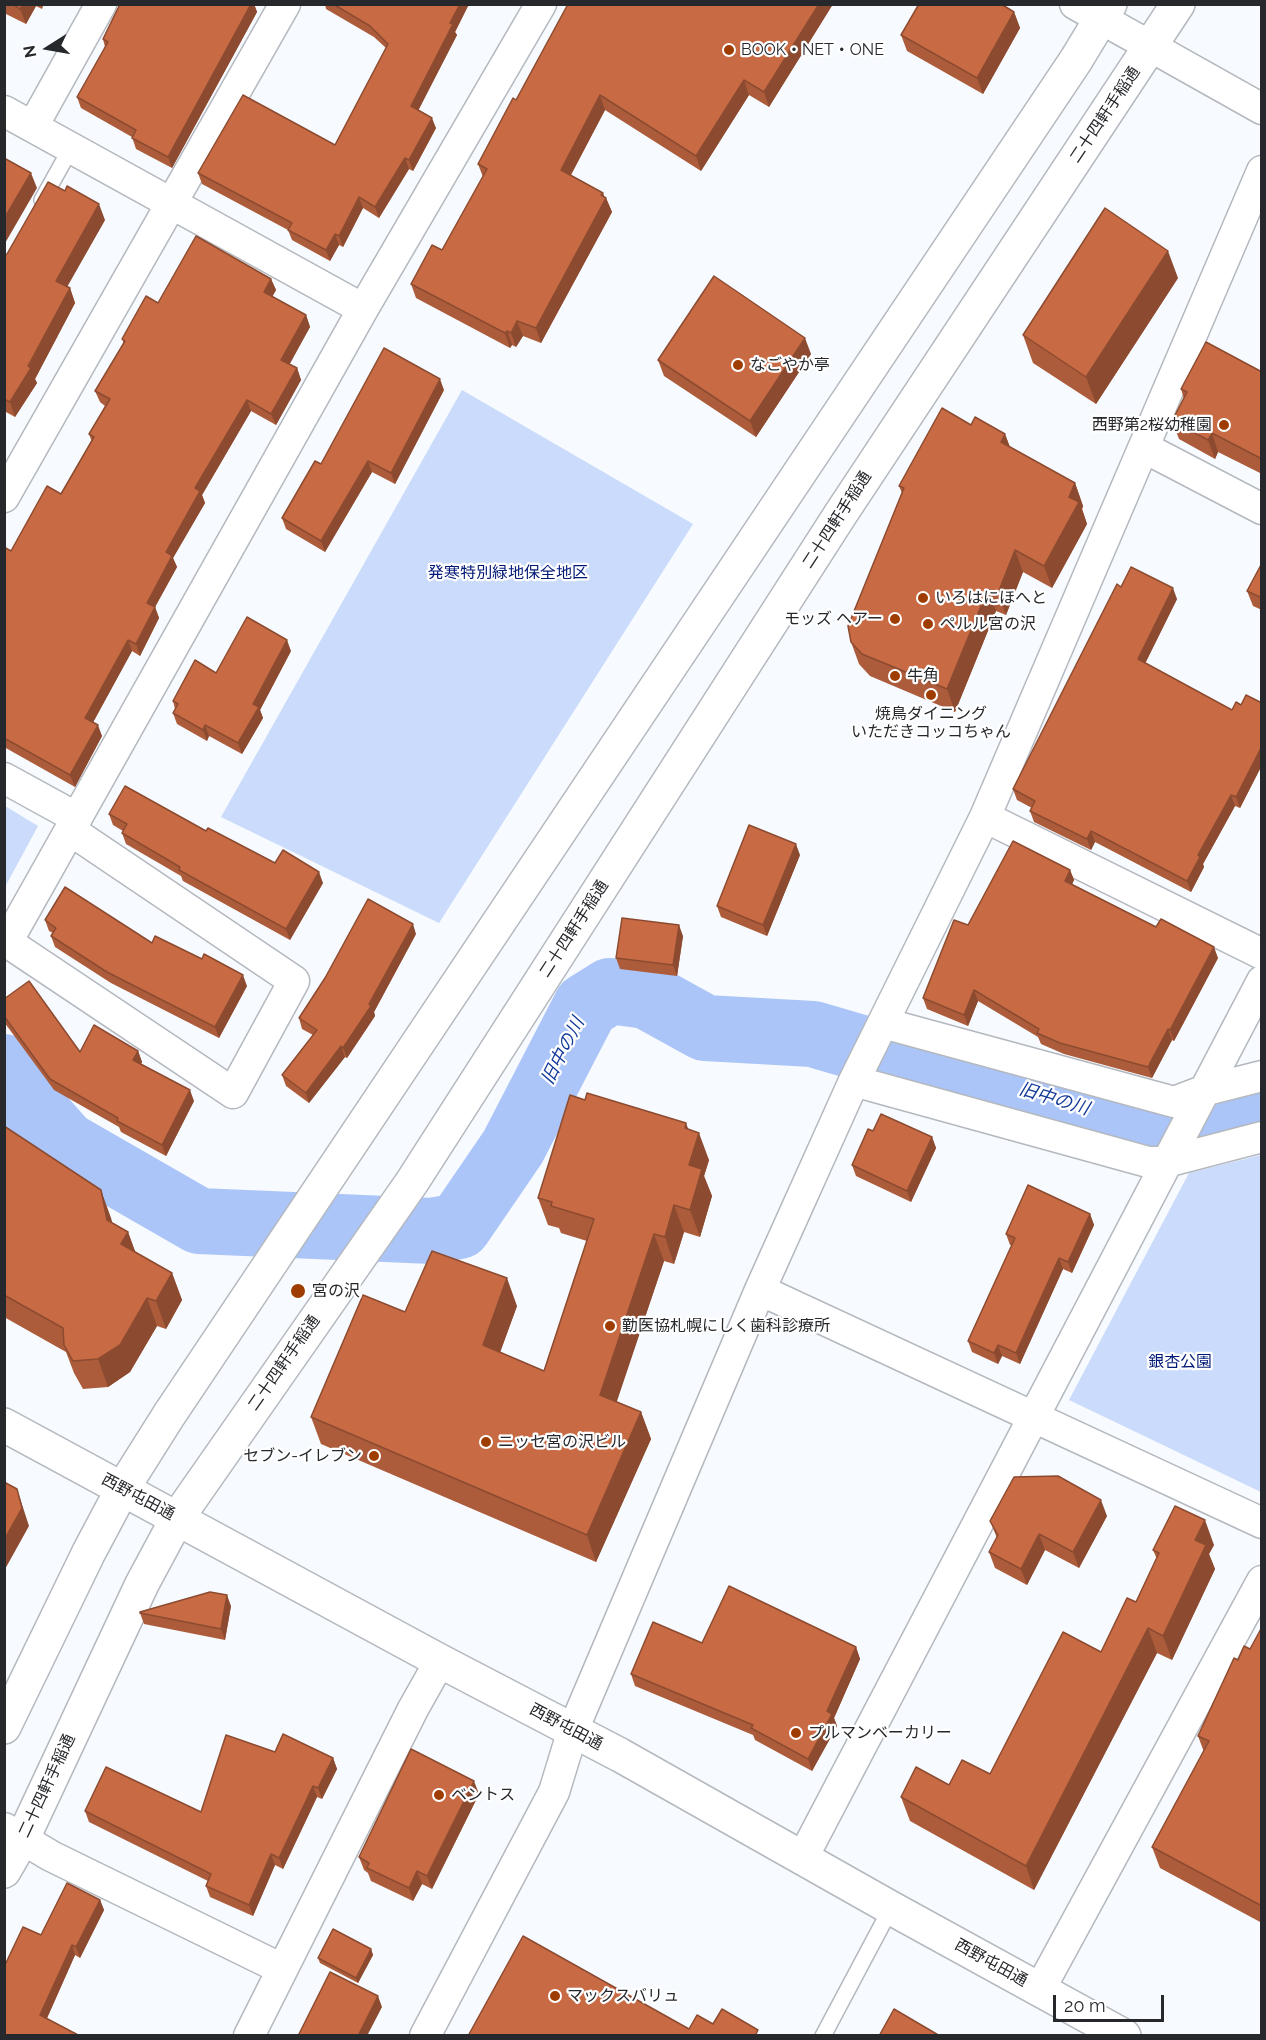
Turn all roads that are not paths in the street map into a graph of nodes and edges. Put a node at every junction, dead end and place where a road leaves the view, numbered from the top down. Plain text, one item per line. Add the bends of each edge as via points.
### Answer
1 (100, 4) edge
2 (285, 4) edge
3 (541, 4) edge
4 (1178, 4) edge
5 (1095, 9) edge
6 (1150, 47) junction
7 (1262, 109) edge
8 (4, 111) edge
9 (33, 126) junction
10 (71, 148) junction
11 (1262, 171) edge
12 (172, 203) junction
13 (32, 216) edge
14 (363, 309) junction
15 (1145, 448) junction
16 (4, 497) edge
17 (1262, 509) edge
18 (4, 778) edge
19 (985, 817) junction
20 (74, 824) junction
21 (1262, 954) edge
22 (1262, 981) edge
23 (880, 1028) junction
24 (857, 1074) junction
25 (1262, 1076) edge
26 (1199, 1098) junction
27 (1262, 1137) edge
28 (1170, 1154) junction
29 (760, 1290) junction
30 (1033, 1418) junction
31 (4, 1425) edge
32 (123, 1488) junction
33 (178, 1517) junction
34 (1262, 1523) edge
35 (1262, 1581) edge
36 (440, 1661) junction
37 (4, 1727) edge
38 (573, 1730) junction
39 (14, 1833) edge
40 (802, 1859) junction
41 (4, 1871) edge
42 (891, 1908) junction
43 (282, 1969) junction
44 (1040, 1989) junction
45 (249, 2036) edge
46 (425, 2036) edge
47 (823, 2036) edge
48 (1124, 2036) edge

1 - 9 street
2 - 12 street
3 - 14 street
4 - 6 street, 二十四軒手稲通
5 - 6 street
5 - 32 street via 1070,70
6 - 7 street
6 - 33 street, 二十四軒手稲通 via 840,515 412,1182
8 - 9 street
9 - 10 street
10 - 12 street
10 - 13 lane
11 - 15 street
12 - 14 street
12 - 16 street
14 - 20 street
15 - 17 street
15 - 19 street
18 - 20 street
19 - 21 street
19 - 23 street
20 - 20 street via 294,981 233,1093 7,942
22 - 26 street
23 - 24 street
23 - 26 street via 1174,1102
24 - 28 street via 1148,1162
24 - 29 street
25 - 26 street
26 - 28 street
27 - 28 street
28 - 30 street
29 - 30 street
29 - 38 street
30 - 34 street
30 - 40 street
31 - 32 street, 西野屯田通
32 - 33 street, 西野屯田通
32 - 37 street
33 - 36 street, 西野屯田通
33 - 39 street, 二十四軒手稲通
35 - 44 street
36 - 38 street, 西野屯田通
36 - 43 street
38 - 40 street, 西野屯田通
38 - 46 street via 554,1792
39 - 41 street, 二十四軒手稲通
39 - 43 street via 51,1856
40 - 42 street, 西野屯田通
42 - 44 street, 西野屯田通
42 - 47 lane
43 - 45 street
44 - 48 street, 西野屯田通

